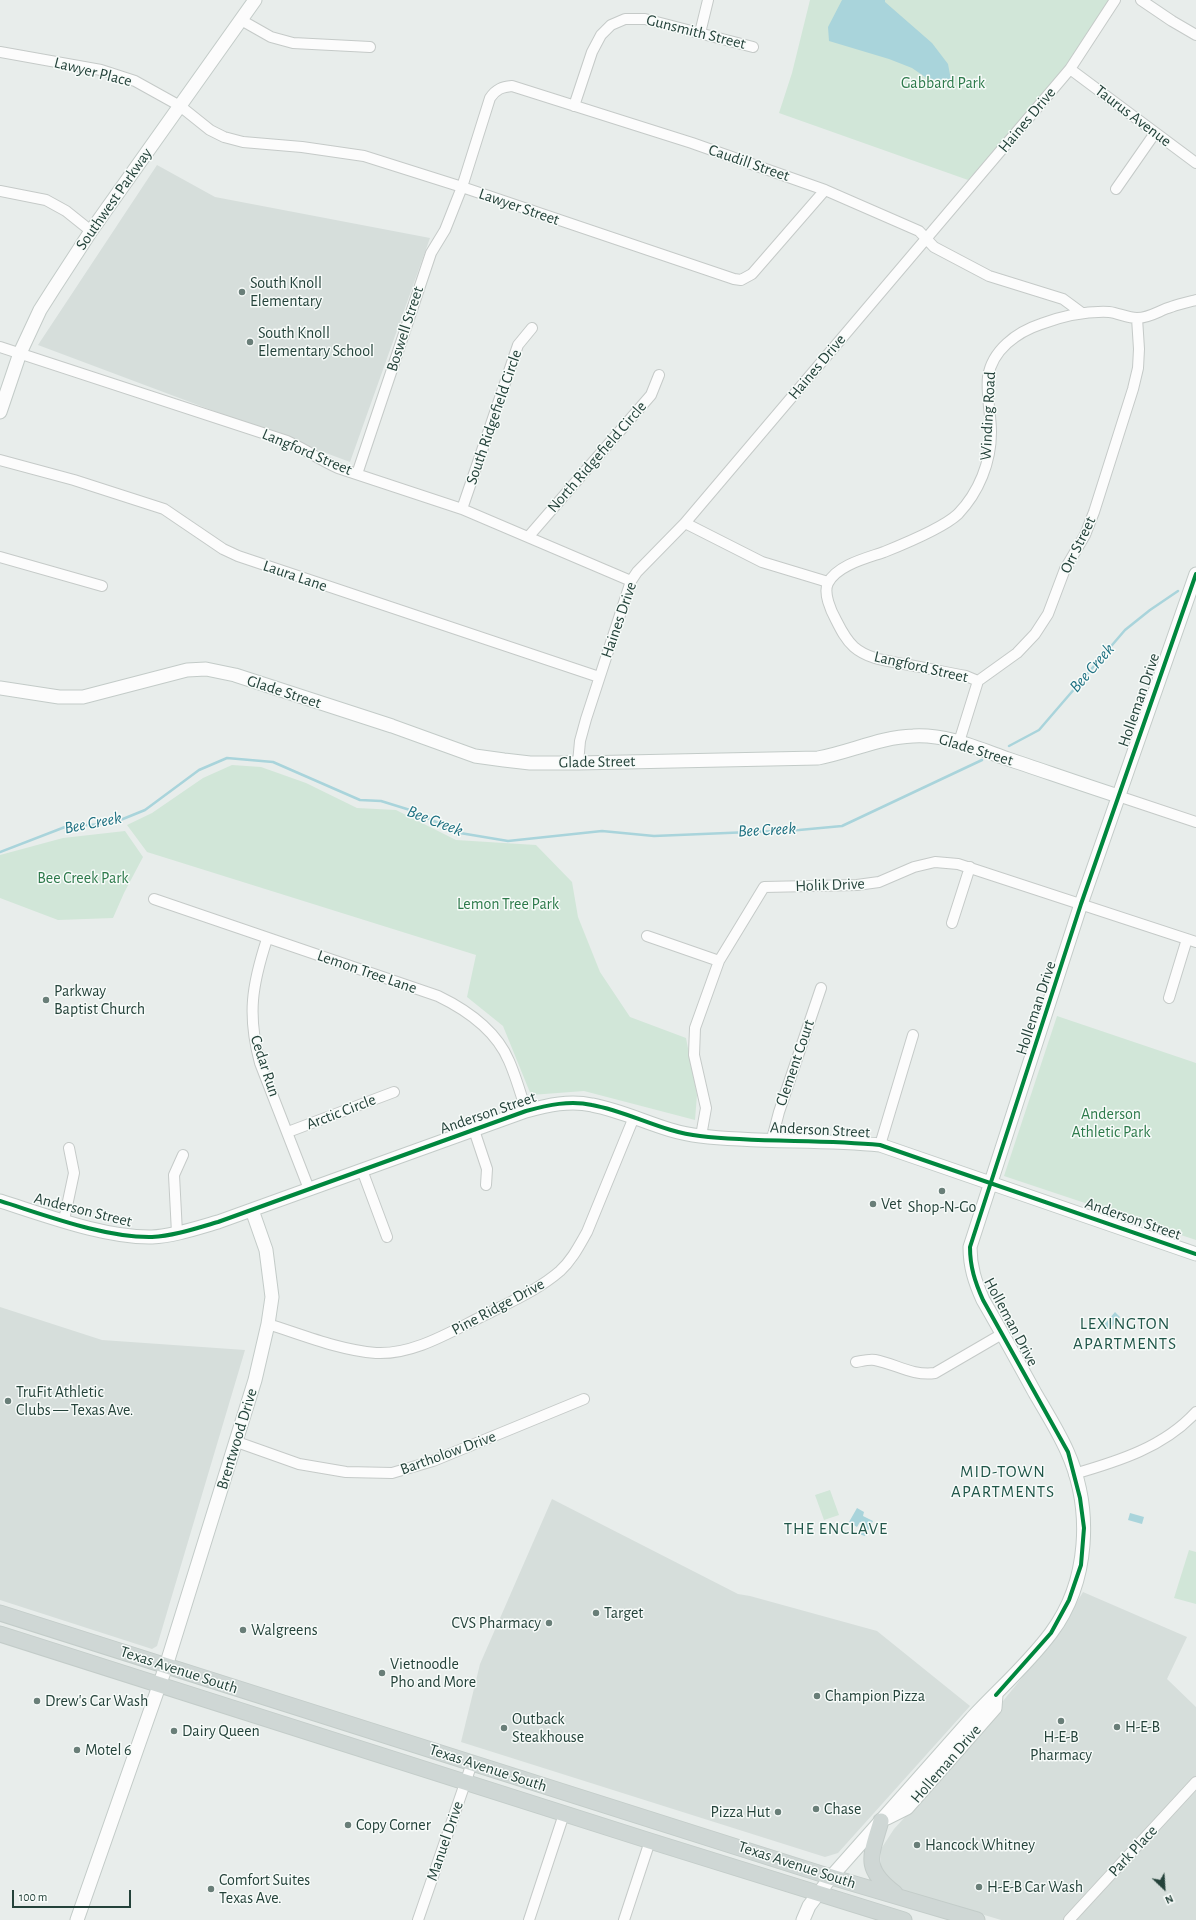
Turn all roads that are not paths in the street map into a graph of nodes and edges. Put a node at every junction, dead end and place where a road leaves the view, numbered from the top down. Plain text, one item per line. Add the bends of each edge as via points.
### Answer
1 (255, 0) edge
2 (708, 0) edge
3 (1115, 0) edge
4 (1141, 0) edge
5 (241, 20) junction
6 (700, 33) junction
7 (1196, 35) edge
8 (370, 47) dead end
9 (753, 47) dead end
10 (0, 52) edge
11 (1070, 69) junction
12 (180, 106) junction
13 (574, 106) junction
14 (1155, 133) junction
15 (1196, 163) edge
16 (462, 187) junction
17 (1116, 189) dead end
18 (0, 190) edge
19 (825, 190) junction
20 (91, 231) junction
21 (927, 238) junction
22 (1196, 300) edge
23 (1082, 313) junction
24 (1137, 318) junction
25 (532, 328) dead end
26 (0, 346) edge
27 (20, 353) junction
28 (659, 375) dead end
29 (0, 412) edge
30 (0, 460) edge
31 (357, 474) junction
32 (462, 509) junction
33 (685, 522) junction
34 (529, 536) junction
35 (0, 557) edge
36 (1196, 574) edge
37 (631, 581) junction
38 (828, 582) junction
39 (102, 586) dead end
40 (599, 678) junction
41 (978, 681) junction
42 (0, 688) edge
43 (959, 742) junction
44 (578, 763) junction
45 (1118, 796) junction
46 (1196, 822) edge
47 (970, 867) junction
48 (154, 898) dead end
49 (1081, 904) junction
50 (952, 922) dead end
51 (646, 936) dead end
52 (267, 938) junction
53 (1192, 941) edge
54 (719, 961) junction
55 (821, 988) dead end
56 (1169, 998) dead end
57 (913, 1035) dead end
58 (394, 1092) dead end
59 (526, 1111) junction
60 (634, 1117) junction
61 (474, 1130) junction
62 (288, 1132) junction
63 (701, 1136) junction
64 (772, 1139) junction
65 (880, 1145) junction
66 (70, 1148) dead end
67 (182, 1155) dead end
68 (362, 1170) junction
69 (992, 1183) junction
70 (486, 1185) dead end
71 (309, 1189) junction
72 (0, 1201) edge
73 (252, 1210) junction
74 (64, 1220) junction
75 (177, 1233) junction
76 (387, 1237) dead end
77 (1196, 1254) edge
78 (268, 1324) junction
79 (1002, 1334) junction
80 (856, 1362) dead end
81 (584, 1399) dead end
82 (1196, 1412) edge
83 (237, 1442) junction
84 (1074, 1474) junction
85 (0, 1613) edge
86 (0, 1634) edge
87 (166, 1666) junction
88 (160, 1684) junction
89 (996, 1696) junction
90 (972, 1718) junction
91 (958, 1750) junction
92 (472, 1762) junction
93 (921, 1776) junction
94 (465, 1782) junction
95 (1196, 1782) edge
96 (907, 1808) junction
97 (564, 1814) junction
98 (881, 1821) junction
99 (650, 1841) junction
100 (831, 1877) junction
101 (818, 1893) junction
102 (901, 1897) junction
103 (77, 1920) edge
104 (418, 1920) edge
105 (529, 1920) edge
106 (624, 1920) edge
107 (803, 1920) edge
108 (904, 1920) edge
109 (977, 1920) edge
110 (1069, 1920) edge

1 - 5 street, Southwest Parkway
2 - 6 street
3 - 11 street, Haines Drive
4 - 7 street
5 - 8 street via 271,37 293,43
5 - 12 street, Southwest Parkway
6 - 9 street, Gunsmith Street
6 - 13 street, Gunsmith Street via 638,18 625,19 611,25 601,34 592,52
10 - 12 street, Lawyer Place via 101,70 135,82
11 - 14 street, Taurus Avenue
11 - 21 street, Haines Drive
12 - 16 street, Lawyer Street via 210,130 224,137 243,142 364,156
12 - 20 street, Southwest Parkway
13 - 16 street, Caudill Street via 512,86 494,92
13 - 19 street, Caudill Street via 692,143
14 - 15 street, Taurus Avenue
14 - 17 street
16 - 19 street, Lawyer Street via 728,278 741,280 752,274
16 - 31 street, Boswell Street via 445,230 431,253
18 - 20 street via 46,200 66,211
19 - 21 street, Caudill Street via 919,231
20 - 27 street, Southwest Parkway via 40,310
21 - 23 street, Caudill Street via 934,247 989,276 1063,299
21 - 33 street, Haines Drive
22 - 24 street, Winding Road
23 - 24 street, Winding Road via 1109,312
23 - 38 street, Winding Road via 1022,332 1003,347 991,365 988,388 990,438 985,469 974,494 958,514 909,541 851,563
24 - 41 street, Orr Street via 1138,356 1133,389 1094,512 1084,535 1065,569 1048,614 1041,625 1017,653
25 - 32 street, South Ridgefield Circle via 518,345
26 - 27 street, Langford Street
27 - 29 street, Southwest Parkway
27 - 31 street, Langford Street via 287,441 304,448 321,460
28 - 34 street, North Ridgefield Circle via 651,395
30 - 40 street, Laura Lane via 74,480 164,509 223,549 238,556
31 - 32 street, Langford Street
32 - 34 street, Langford Street
33 - 37 street, Haines Drive
33 - 38 street via 762,562
34 - 37 street, Langford Street
35 - 39 street
36 - 45 street, Holleman Drive
37 - 40 street, Haines Drive
38 - 41 street, Langford Street via 826,589 835,618 847,640 855,648 883,661 966,676
40 - 44 street, Haines Drive via 580,741
41 - 43 street
42 - 44 street, Glade Street via 59,697 83,697 187,670 206,669 235,675 476,756 530,763
43 - 44 street, Glade Street via 945,738 914,736 887,739 842,754 818,758
43 - 45 street, Glade Street
45 - 46 street, Glade Street
45 - 49 street, Holleman Drive
47 - 49 street, Holik Drive
47 - 50 street
47 - 54 street, Holik Drive via 935,862 868,884 764,887
48 - 52 street, Lemon Tree Lane
49 - 53 street, Holik Drive
49 - 69 street, Holleman Drive
51 - 54 street
52 - 59 street, Lemon Tree Lane via 438,996 459,1006 499,1042 509,1061
52 - 62 street, Cedar Run via 254,986 251,1012 253,1031 260,1063
53 - 56 street
54 - 63 street, Holik Drive via 698,1017 693,1039 706,1108
55 - 64 street, Clement Court via 778,1112
57 - 65 street
58 - 62 street, Arctic Circle
59 - 60 street, Anderson Street via 548,1105 591,1104
59 - 61 street, Anderson Street
60 - 63 street, Anderson Street via 670,1130
60 - 78 street, Pine Ridge Drive via 587,1232 578,1249 548,1282 430,1342 393,1352 377,1353 346,1349
61 - 68 street, Anderson Street
61 - 70 street via 487,1169
62 - 71 street, Cedar Run
63 - 64 street, Anderson Street
64 - 65 street, Anderson Street
65 - 69 street, Anderson Street
66 - 74 street via 74,1173
67 - 75 street via 174,1175
68 - 71 street, Anderson Street
68 - 76 street
69 - 77 street, Anderson Street
69 - 79 street, Holleman Drive via 970,1247 970,1262 975,1283
71 - 73 street, Anderson Street
72 - 74 street, Anderson Street
73 - 75 street, Anderson Street
73 - 78 street, Brentwood Drive via 264,1239 270,1271 272,1296
74 - 75 street, Anderson Street via 131,1235 152,1237
78 - 83 street, Brentwood Drive
79 - 80 street via 935,1373 916,1374 874,1359
79 - 84 street, Holleman Drive via 1064,1446
81 - 83 street, Bartholow Drive via 448,1455 392,1473 346,1472 299,1464
82 - 84 street via 1186,1424 1140,1452
83 - 87 street, Brentwood Drive
84 - 89 street, Holleman Drive via 1084,1528 1081,1565 1075,1584 1051,1633
85 - 87 main road, Texas Avenue South
86 - 88 main road, Texas Avenue South
87 - 88 street, Brentwood Drive
87 - 92 main road, Texas Avenue South
88 - 94 main road, Texas Avenue South
88 - 103 street, Brentwood Drive
89 - 90 street, Holleman Drive
89 - 91 street, Holleman Drive via 994,1708
90 - 91 street via 970,1729 960,1742
90 - 93 street, Holleman Drive
91 - 93 street via 933,1772
91 - 96 street, Holleman Drive
92 - 94 street, Manuel Drive
92 - 100 main road, Texas Avenue South
93 - 96 street via 921,1786 907,1802
93 - 98 street, Holleman Drive
94 - 97 main road, Texas Avenue South
94 - 104 street, Manuel Drive
95 - 110 street, Park Place
96 - 98 street, Holleman Drive
97 - 99 main road, Texas Avenue South
97 - 105 street
98 - 100 street, Holleman Drive
98 - 102 main road via 872,1852 872,1868 882,1883
99 - 101 main road, Texas Avenue South
99 - 106 street
100 - 101 street, Holleman Drive
100 - 102 main road, Texas Avenue South
101 - 107 street, Holleman Drive
101 - 108 main road, Texas Avenue South
102 - 109 main road, Texas Avenue South

